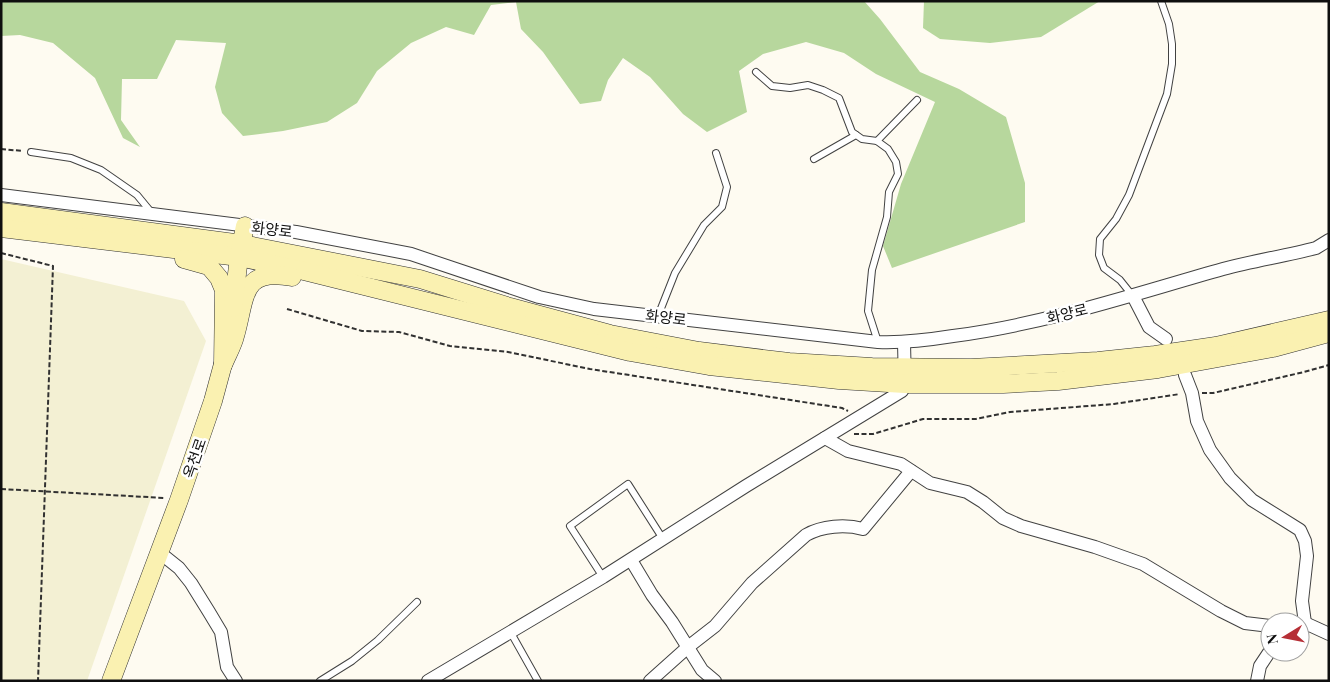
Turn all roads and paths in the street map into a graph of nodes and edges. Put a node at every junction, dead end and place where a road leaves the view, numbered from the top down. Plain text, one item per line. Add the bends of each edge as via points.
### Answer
1 (1161, 1) edge
2 (756, 72) dead end
3 (917, 100) dead end
4 (856, 134) junction
5 (877, 141) junction
6 (1, 149) edge
7 (31, 152) joint
8 (716, 153) dead end
9 (814, 159) dead end
10 (1, 195) edge
11 (1, 212) edge
12 (152, 213) junction
13 (1, 228) edge
14 (59, 235) junction
15 (1329, 240) edge
16 (242, 242) junction
17 (1, 253) edge
18 (387, 292) junction
19 (1133, 296) junction
20 (287, 309) dead end
21 (658, 316) junction
22 (1329, 320) edge
23 (1329, 333) edge
24 (1166, 339) dead end
25 (878, 342) junction
26 (904, 343) junction
27 (223, 365) junction
28 (1329, 365) edge
29 (1186, 375) dead end
30 (905, 376) junction
31 (1192, 392) junction
32 (862, 416) junction
33 (844, 427) junction
34 (825, 438) junction
35 (912, 472) junction
36 (1, 489) edge
37 (46, 491) junction
38 (179, 500) junction
39 (663, 539) junction
40 (159, 552) junction
41 (631, 560) junction
42 (604, 577) junction
43 (417, 602) dead end
44 (1302, 612) edge
45 (1260, 624) edge
46 (1310, 627) edge
47 (511, 633) junction
48 (1329, 634) edge
49 (688, 647) junction
50 (1263, 662) edge
51 (436, 679) edge
52 (38, 681) edge
53 (112, 681) edge
54 (236, 681) edge
55 (320, 681) edge
56 (538, 681) edge
57 (650, 681) edge
58 (715, 681) edge
59 (1257, 681) edge

1 - 19 lane via 1172,44 1167,94 1129,194 1116,219 1100,239 1099,255 1104,268
2 - 4 lane via 772,86 808,85 839,98 852,132
3 - 5 lane
4 - 5 lane via 862,139
4 - 9 lane
5 - 25 lane via 888,149 896,162 898,174 889,192 887,217 872,270 868,311
6 - 7 path
7 - 12 lane via 71,158 102,170 137,195
8 - 21 lane via 727,187 722,207 704,225 675,273
10 - 12 street, 화양로
11 - 16 main road, 화양로
12 - 16 street, 화양로
13 - 14 main road, 화양로
14 - 16 main road, 화양로
14 - 27 main road via 98,249 189,260 209,266 224,290
15 - 19 street, 화양로 via 1316,248 1225,269
16 - 18 main road, 화양로 via 304,271
16 - 21 street, 화양로 via 296,232 411,254 539,297
16 - 27 main road, 옥천로
16 - 30 main road, 화양로 via 420,279 577,326 699,351
17 - 37 path via 53,266
18 - 27 main road via 372,294 279,275 260,278 245,292 235,337
18 - 30 main road, 화양로 via 630,352 709,366 839,380
19 - 24 street via 1149,327
19 - 26 street, 화양로 via 978,333
20 - 32 path via 362,331 399,332 450,346 508,352 590,369 842,408
21 - 25 street, 화양로
22 - 30 main road, 화양로 via 1216,346 1156,355
23 - 30 main road, 화양로 via 1273,348 1158,369 1058,381 1003,384
25 - 26 street, 화양로
26 - 30 street
27 - 38 main road, 옥천로
28 - 31 path via 1213,393
29 - 31 street
30 - 32 street via 902,390
31 - 33 path via 1114,404 1010,412 976,419 923,419 873,434 854,434
31 - 44 street via 1197,421 1210,450 1230,478 1252,500 1300,530 1307,556
32 - 33 street
33 - 34 street
34 - 35 street via 848,451 901,464
34 - 39 street
35 - 45 street via 930,483 967,492 1003,518 1021,526 1143,564 1221,611 1245,622
35 - 49 street via 862,529 841,527 806,534 752,584 715,626
36 - 37 path
37 - 38 path
37 - 52 path
38 - 40 main road, 옥천로
39 - 41 street
39 - 42 lane via 628,484 570,526
40 - 53 main road, 옥천로
40 - 54 street via 191,583 221,632 227,667
41 - 42 street
41 - 49 street
42 - 47 street
43 - 55 lane via 378,640
46 - 48 street
47 - 51 street
47 - 56 lane
49 - 57 street
49 - 58 street via 702,670
50 - 59 street

